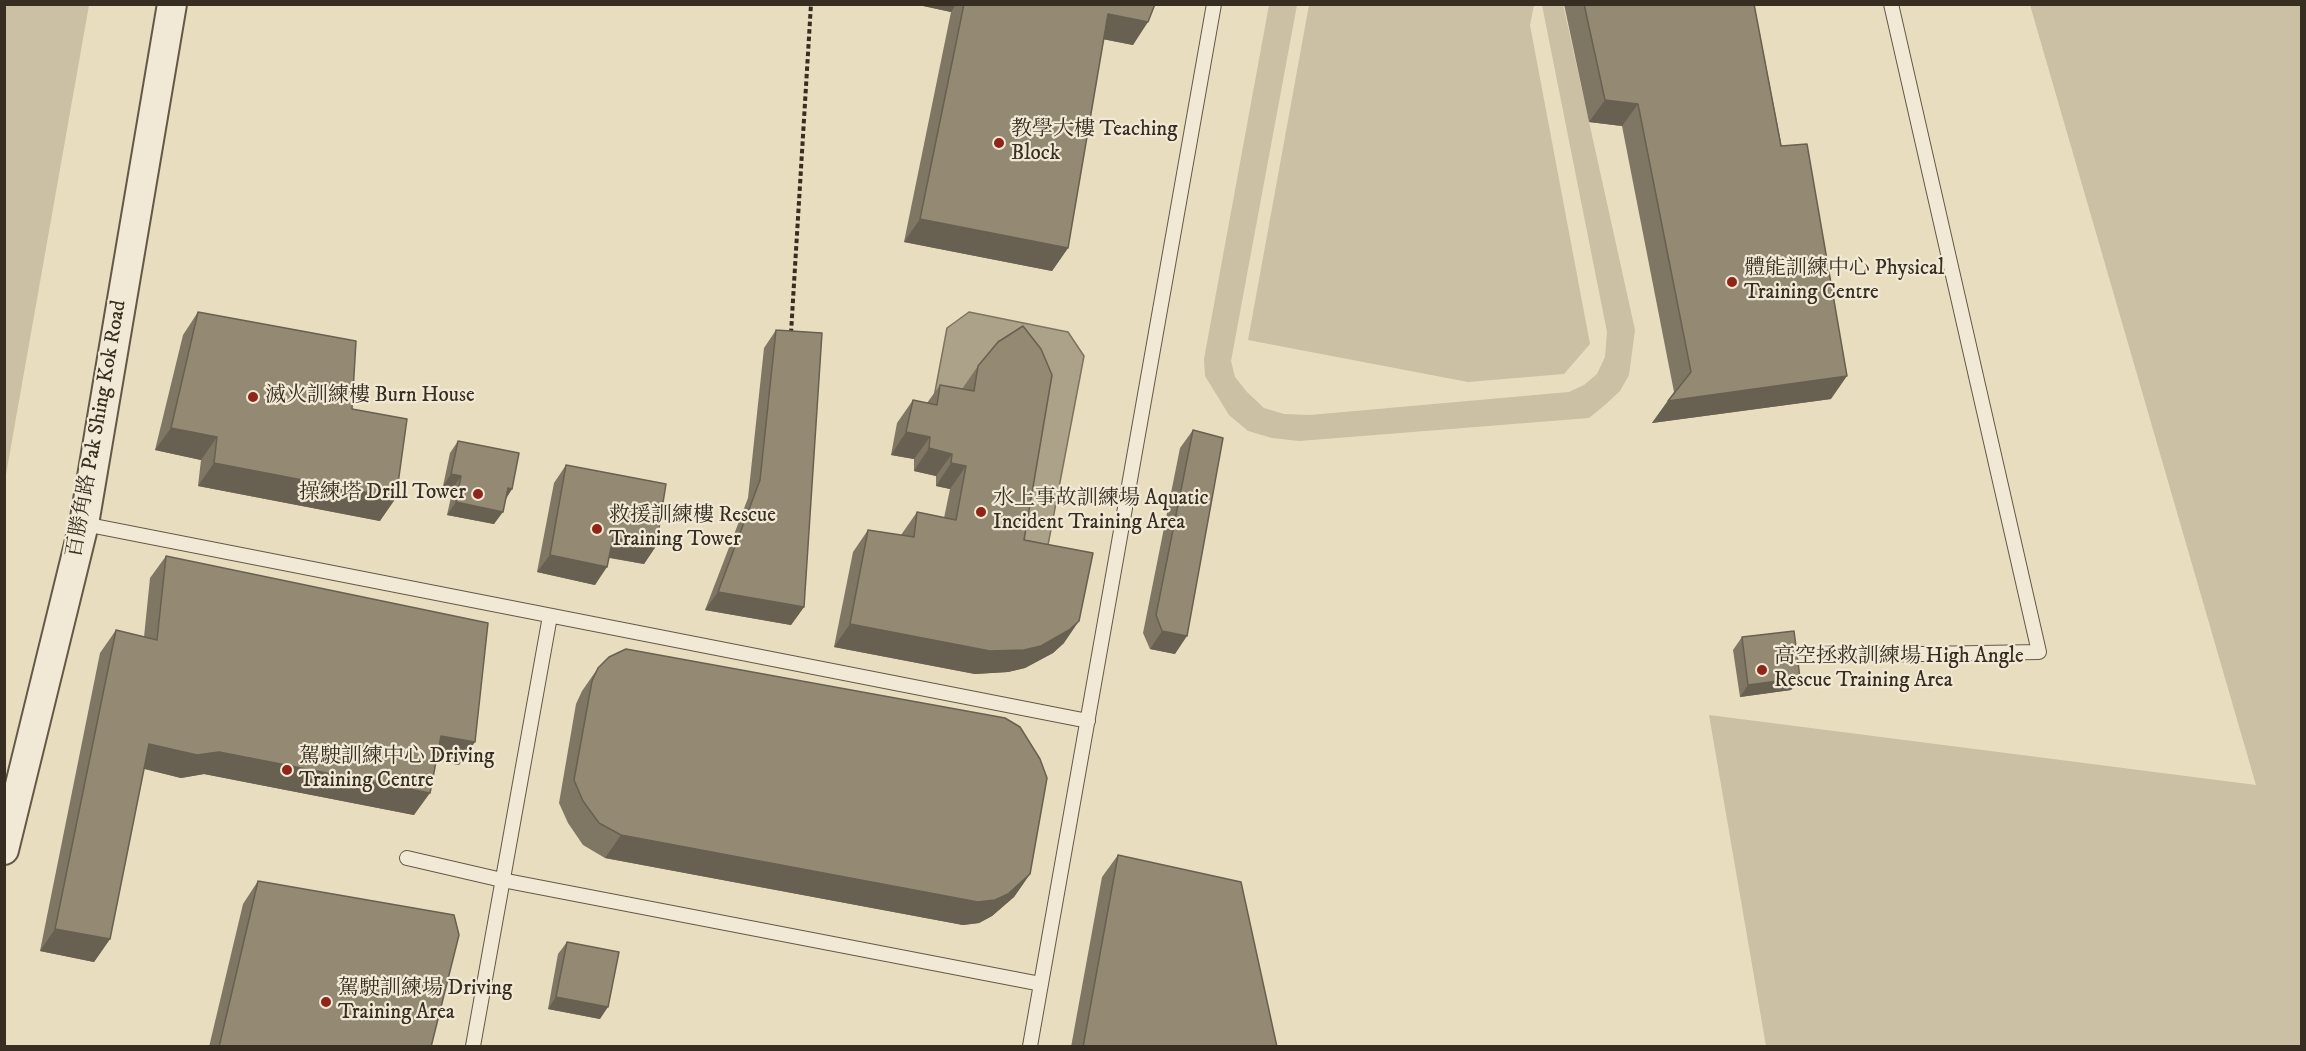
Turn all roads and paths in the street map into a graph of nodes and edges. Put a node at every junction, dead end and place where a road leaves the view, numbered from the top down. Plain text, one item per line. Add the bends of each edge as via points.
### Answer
1 (172, 4) edge
2 (811, 4) edge
3 (1214, 4) edge
4 (1891, 4) edge
5 (791, 337) edge
6 (84, 524) junction
7 (550, 616) junction
8 (1863, 655) dead end
9 (1088, 721) junction
10 (11, 799) edge
11 (4, 850) edge
12 (407, 858) dead end
13 (502, 880) junction
14 (1041, 984) junction
15 (472, 1047) edge
16 (1030, 1047) edge

1 - 6 street, 百勝角路 Pak Shing Kok Road
2 - 5 path
3 - 9 lane
4 - 8 lane via 2039,651
6 - 7 lane
6 - 10 street, 百勝角路 Pak Shing Kok Road
7 - 9 lane
7 - 13 lane
9 - 14 lane
10 - 11 street, 百勝角路 Pak Shing Kok Road
12 - 13 lane
13 - 14 lane
13 - 15 lane
14 - 16 lane

